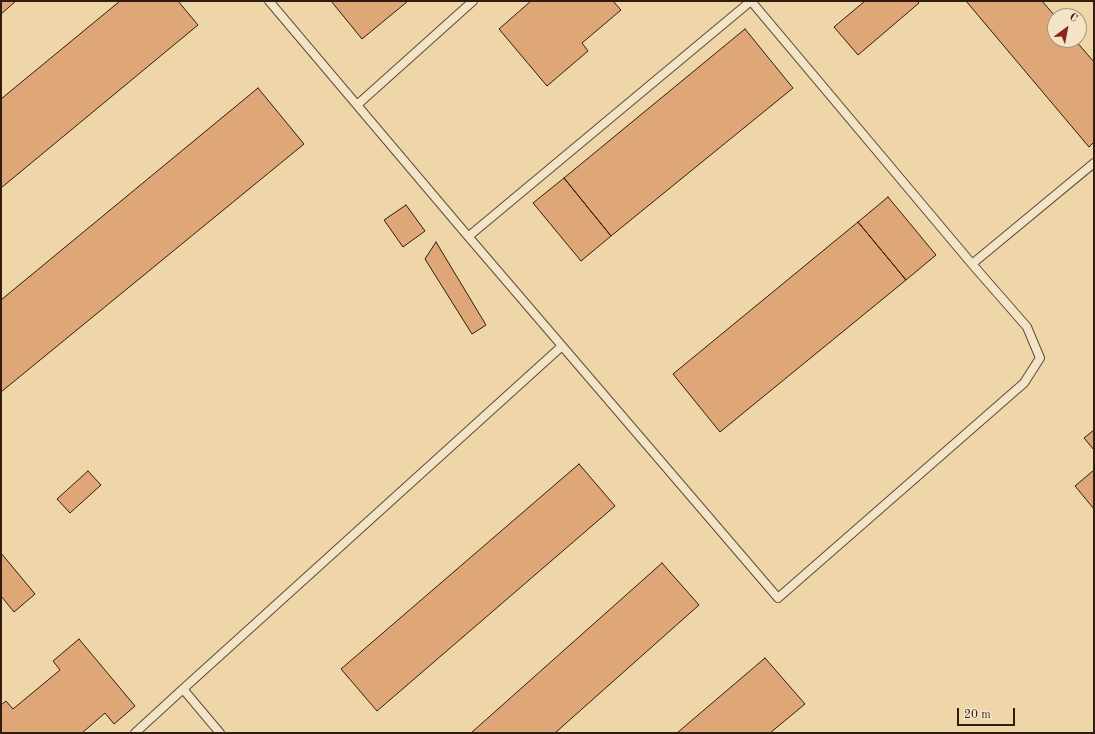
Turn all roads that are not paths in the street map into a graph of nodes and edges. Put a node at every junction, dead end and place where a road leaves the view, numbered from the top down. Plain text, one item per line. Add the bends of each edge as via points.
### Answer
1 (269, 1) edge
2 (473, 1) edge
3 (751, 1) edge
4 (357, 105) junction
5 (1094, 163) edge
6 (469, 236) junction
7 (972, 264) junction
8 (562, 346) junction
9 (182, 689) junction
10 (135, 733) edge
11 (220, 733) edge

1 - 4 lane
2 - 4 lane
3 - 6 lane
3 - 7 lane
4 - 6 lane
5 - 7 lane
6 - 8 lane
7 - 8 lane via 1027,327 1040,358 1024,383 778,598
8 - 9 lane
9 - 10 lane
9 - 11 lane

